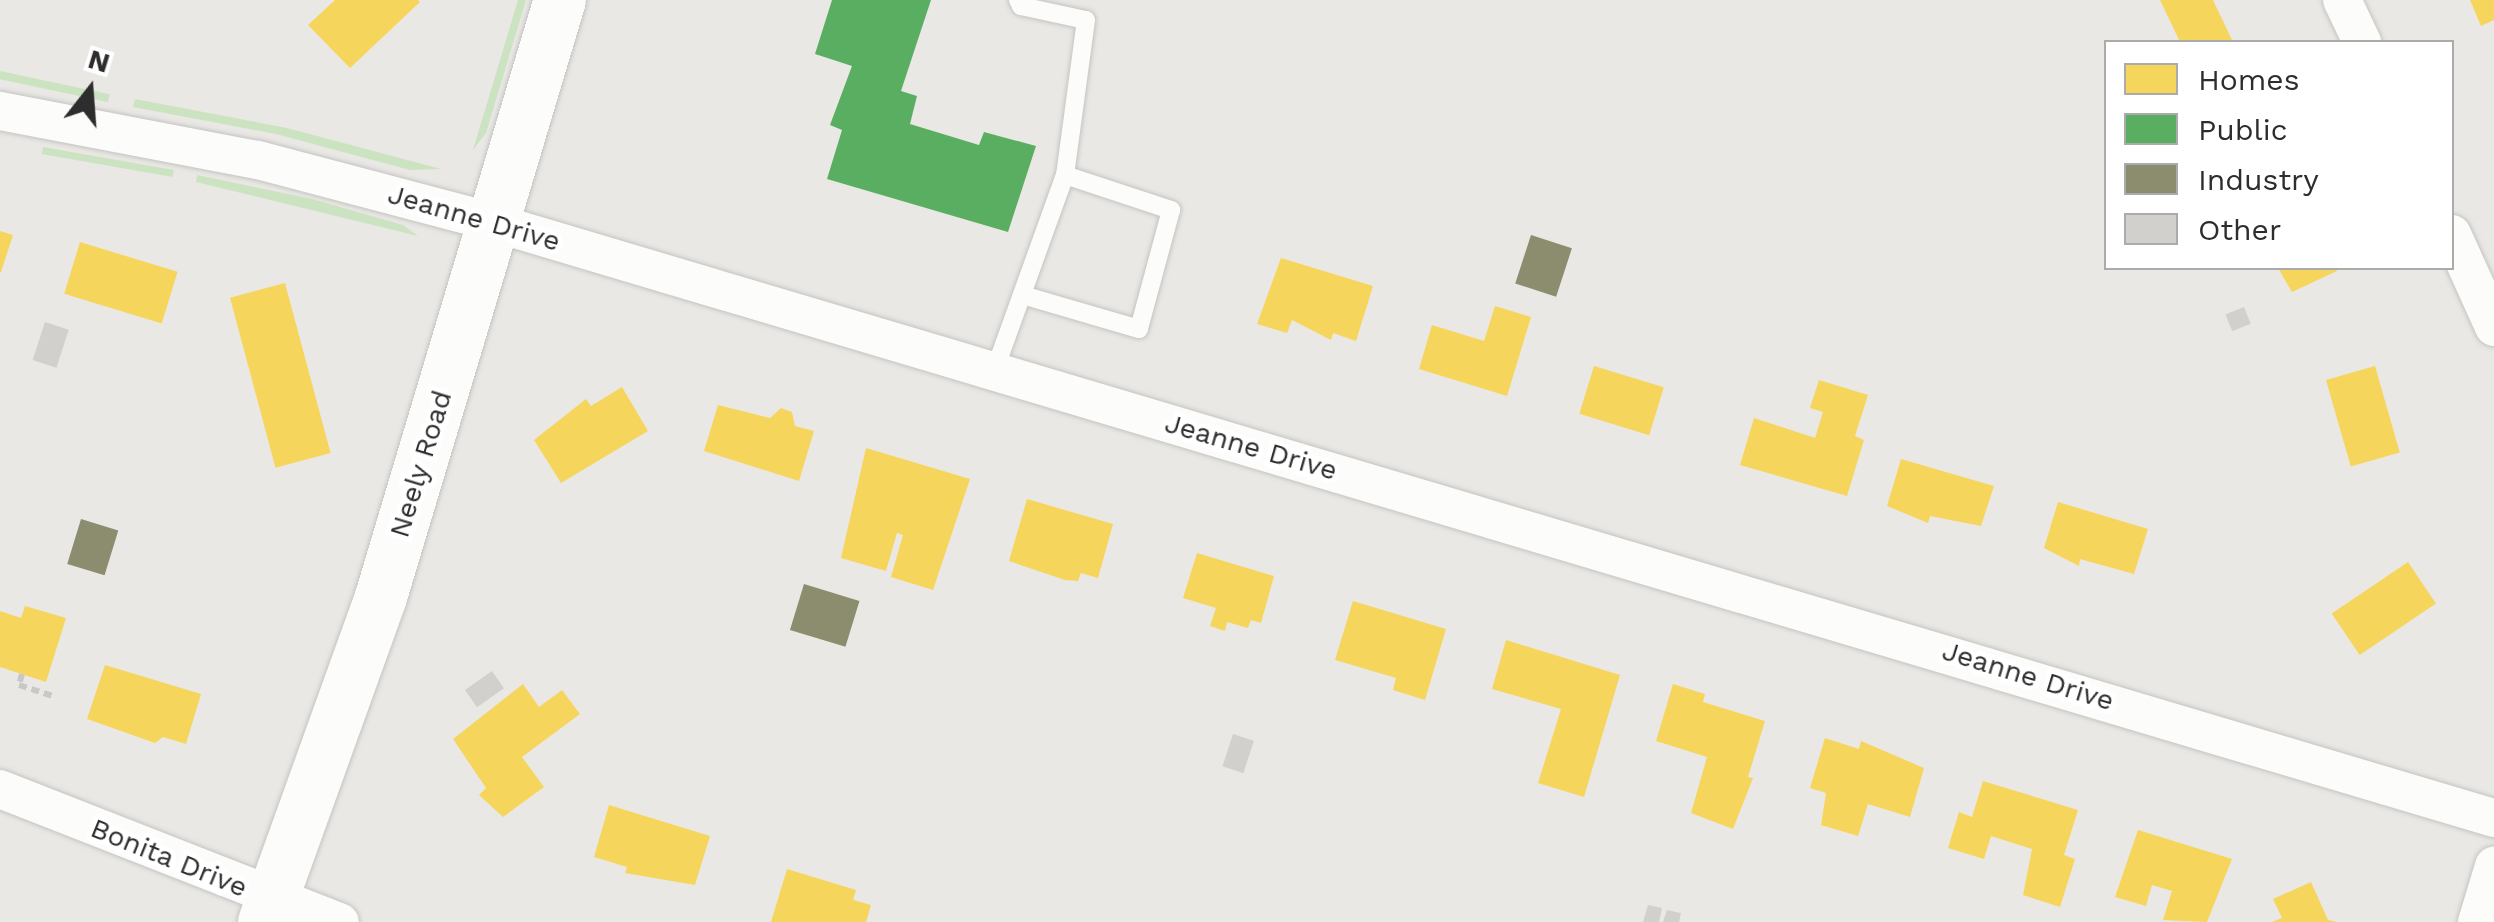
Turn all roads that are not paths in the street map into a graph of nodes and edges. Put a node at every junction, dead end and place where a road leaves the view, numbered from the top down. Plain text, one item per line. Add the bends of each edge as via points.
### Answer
1 (560, 0) edge
2 (1018, 0) edge
3 (2342, 0) edge
4 (2361, 40) edge
5 (0, 110) edge
6 (1065, 175) junction
7 (492, 222) junction
8 (2454, 238) edge
9 (1022, 295) junction
10 (2492, 317) edge
11 (994, 372) junction
12 (0, 789) edge
13 (2494, 818) edge
14 (2494, 866) edge
15 (268, 910) edge
16 (340, 922) edge
17 (2478, 922) edge

1 - 7 street, Neely Road
2 - 6 lane via 1086,20
3 - 4 street
5 - 7 street, Jeanne Drive via 307,171
6 - 9 lane
6 - 9 lane via 1171,210 1138,330
7 - 11 street, Jeanne Drive
7 - 15 street, Neely Road via 380,597
8 - 10 street
9 - 11 lane
11 - 13 street, Jeanne Drive
12 - 15 street, Bonita Drive
14 - 17 street
15 - 16 street, Bonita Drive

